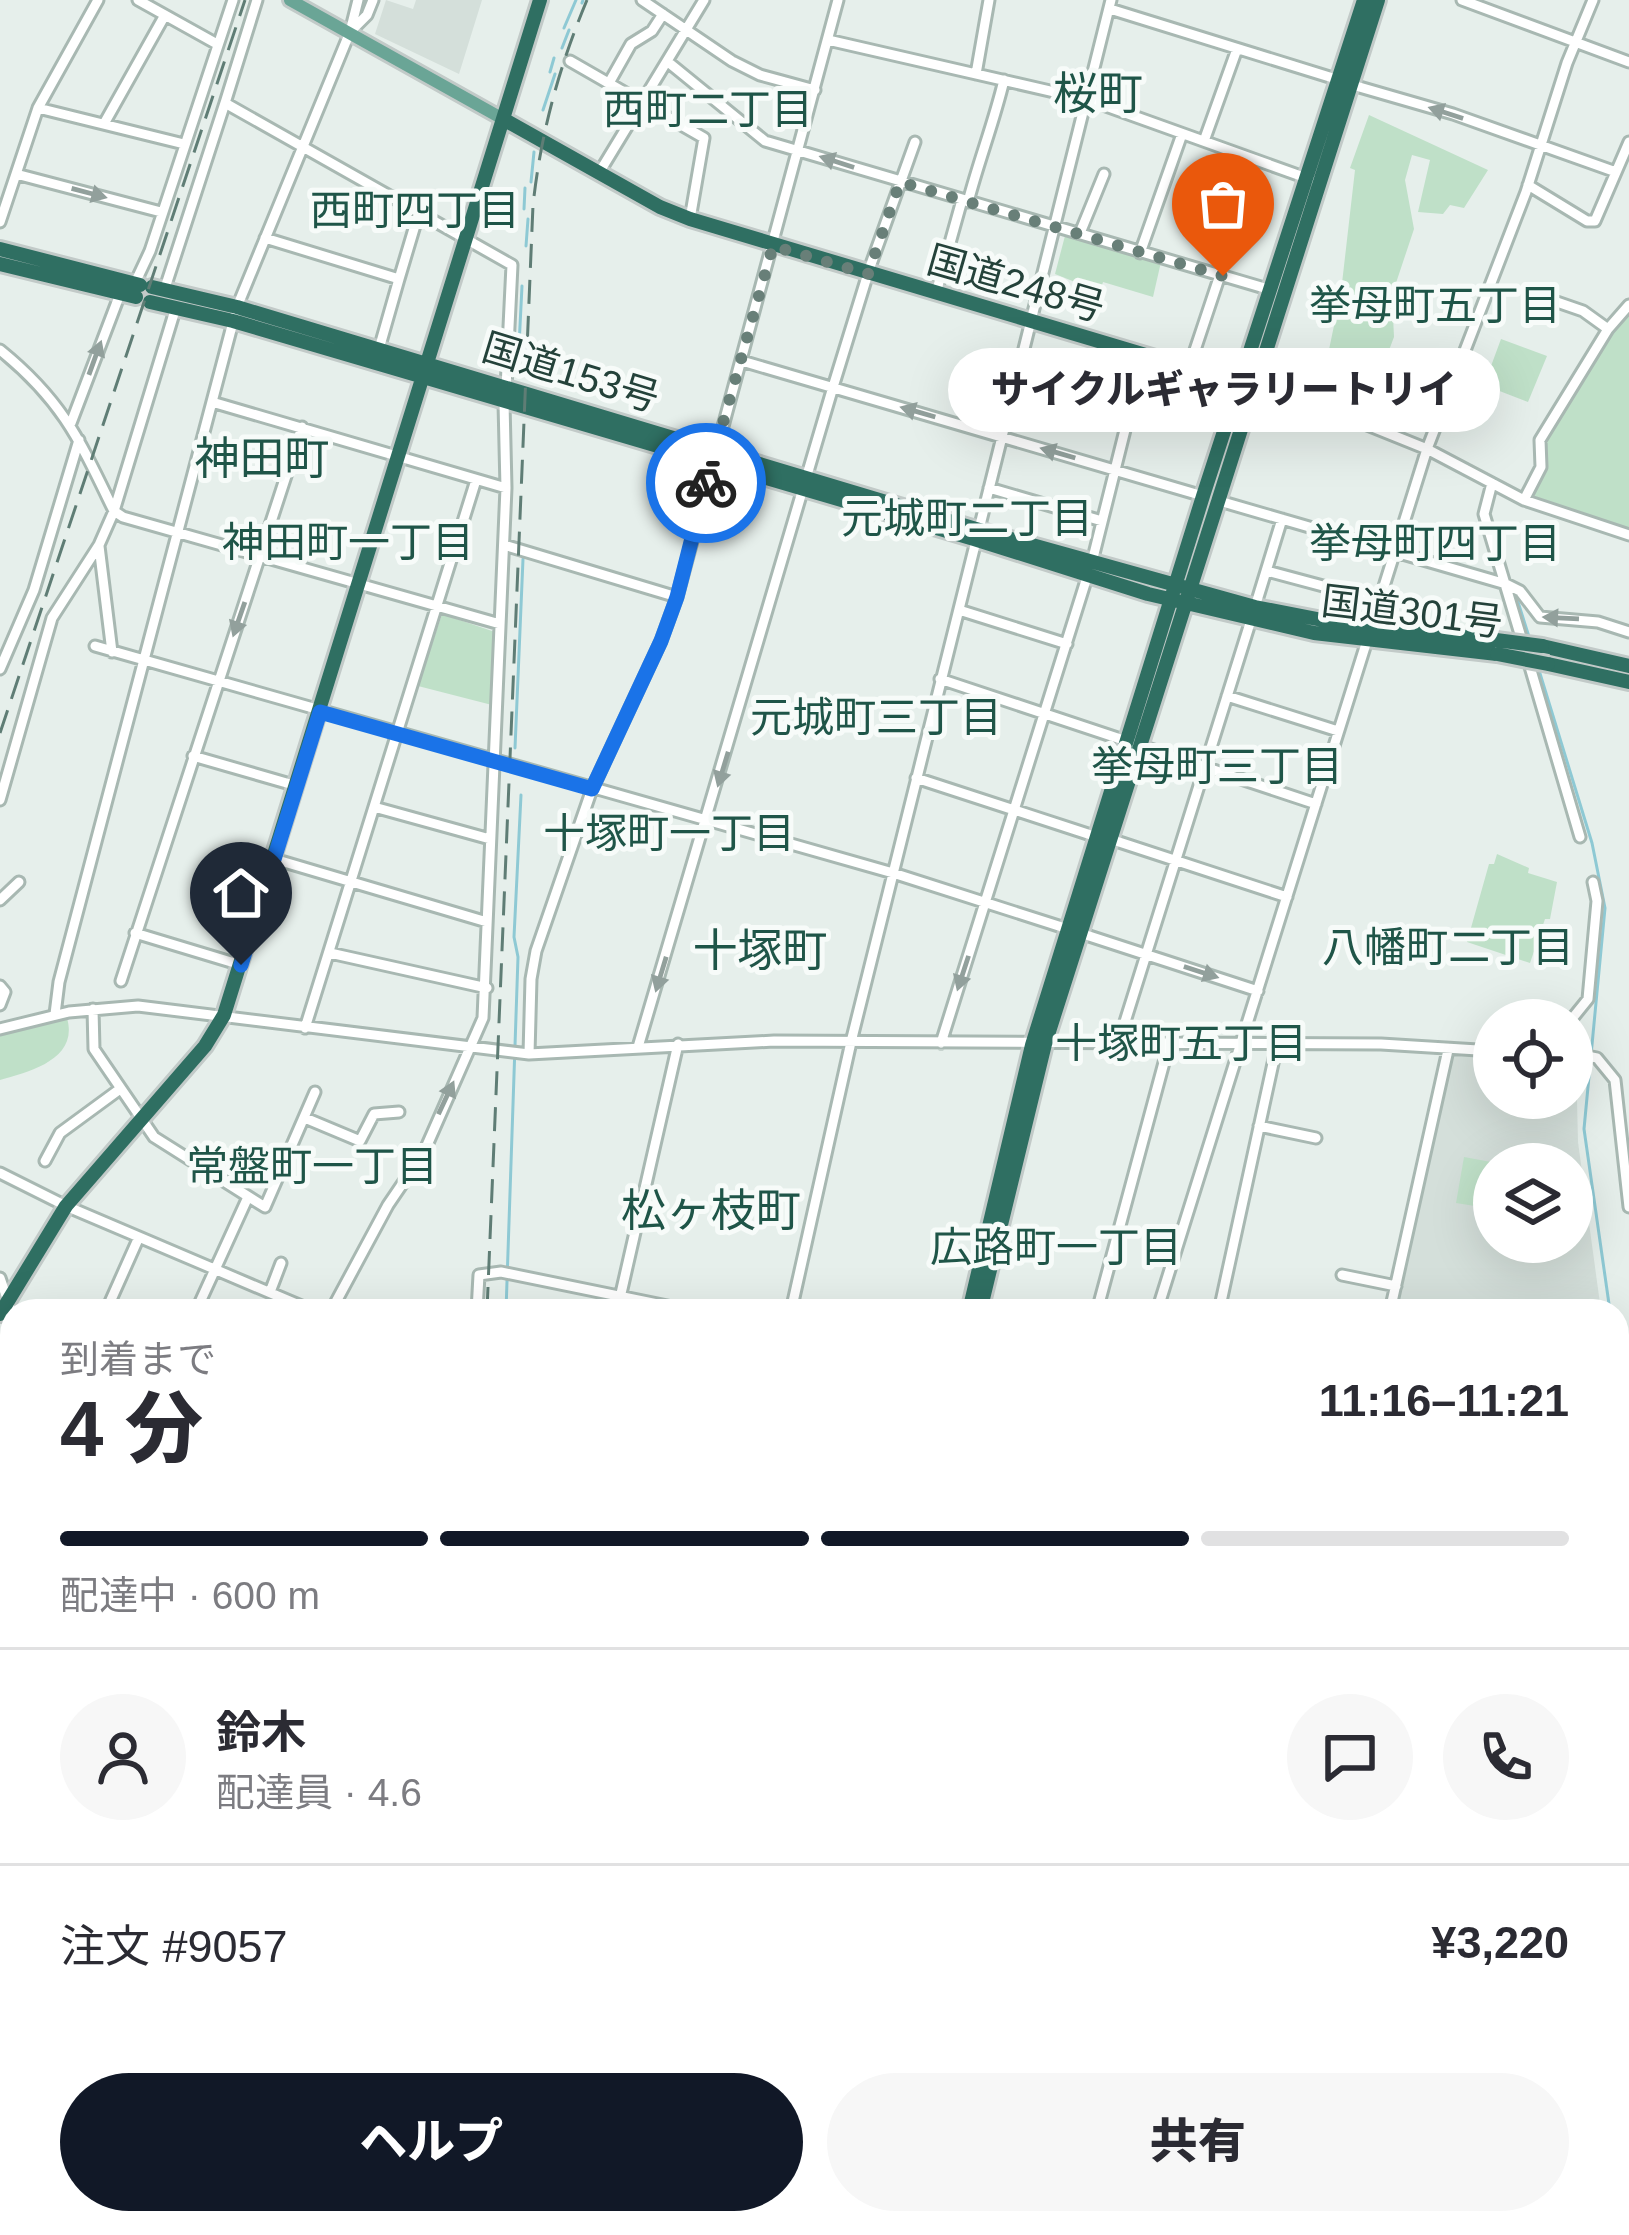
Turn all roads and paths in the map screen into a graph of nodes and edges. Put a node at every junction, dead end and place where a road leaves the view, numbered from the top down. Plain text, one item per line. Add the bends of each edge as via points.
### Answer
1 (98, 0) edge
2 (138, 0) edge
3 (233, 0) edge
4 (257, 0) edge
5 (290, 0) edge
6 (358, 0) edge
7 (373, 0) edge
8 (540, 0) edge
9 (642, 0) edge
10 (704, 0) edge
11 (838, 0) edge
12 (988, 0) edge
13 (1364, 0) edge
14 (1378, 0) edge
15 (1462, 0) edge
16 (1593, 0) edge
17 (1109, 3) edge
18 (663, 14) junction
19 (165, 15) junction
20 (687, 30) junction
21 (350, 32) junction
22 (828, 40) junction
23 (1575, 43) junction
24 (217, 44) junction
25 (1237, 49) junction
26 (570, 61) dead end
27 (668, 62) junction
28 (1629, 62) edge
29 (976, 74) junction
30 (1004, 80) junction
31 (609, 82) junction
32 (1342, 82) junction
33 (815, 90) junction
34 (1089, 100) junction
35 (643, 102) junction
36 (225, 104) junction
37 (38, 108) junction
38 (503, 119) junction
39 (105, 122) junction
40 (1182, 134) junction
41 (1204, 141) junction
42 (915, 142) dead end
43 (1629, 142) edge
44 (184, 143) junction
45 (304, 146) junction
46 (1541, 147) junction
47 (799, 150) junction
48 (1616, 172) junction
49 (599, 173) junction
50 (16, 174) junction
51 (1104, 174) dead end
52 (1311, 180) junction
53 (900, 182) junction
54 (1528, 185) junction
55 (4, 192) edge
56 (965, 201) junction
57 (161, 212) junction
58 (418, 212) junction
59 (690, 219) junction
60 (0, 222) edge
61 (1057, 228) junction
62 (1080, 232) junction
63 (265, 238) junction
64 (466, 238) junction
65 (773, 246) junction
66 (0, 249) edge
67 (1140, 253) junction
68 (0, 263) edge
69 (868, 274) junction
70 (1220, 275) junction
71 (399, 279) junction
72 (1271, 290) junction
73 (142, 291) junction
74 (936, 293) junction
75 (1558, 302) dead end
76 (1629, 304) edge
77 (176, 307) junction
78 (234, 314) junction
79 (1031, 323) junction
80 (1608, 329) junction
81 (379, 349) junction
82 (0, 350) edge
83 (1144, 354) junction
84 (742, 362) junction
85 (1189, 368) junction
86 (425, 371) junction
87 (1017, 382) junction
88 (1245, 385) junction
89 (833, 387) junction
90 (505, 396) junction
91 (212, 402) junction
92 (1128, 413) junction
93 (71, 423) junction
94 (302, 427) junction
95 (1002, 436) junction
96 (79, 440) junction
97 (1426, 449) junction
98 (714, 455) junction
99 (400, 456) junction
100 (1114, 469) junction
101 (476, 480) junction
102 (806, 483) junction
103 (1493, 483) junction
104 (506, 488) junction
105 (989, 488) junction
106 (1209, 498) junction
107 (1524, 500) junction
108 (114, 511) junction
109 (1282, 519) junction
110 (1102, 521) junction
111 (179, 532) junction
112 (976, 533) junction
113 (1629, 535) edge
114 (504, 545) junction
115 (99, 546) junction
116 (1393, 553) junction
117 (260, 555) junction
118 (1090, 568) junction
119 (1267, 571) junction
120 (1506, 584) junction
121 (360, 586) junction
122 (1181, 595) junction
123 (677, 597) junction
124 (1378, 601) junction
125 (437, 606) junction
126 (958, 610) junction
127 (1253, 614) junction
128 (500, 624) junction
129 (1629, 632) edge
130 (1368, 634) junction
131 (1067, 644) junction
132 (95, 646) dead end
133 (1496, 647) junction
134 (112, 652) junction
135 (146, 661) junction
136 (1629, 666) edge
137 (0, 669) edge
138 (940, 679) junction
139 (218, 682) junction
140 (1629, 682) edge
141 (1227, 696) junction
142 (320, 712) junction
143 (1045, 712) junction
144 (1338, 731) junction
145 (398, 732) junction
146 (1135, 742) junction
147 (194, 756) junction
148 (494, 761) junction
149 (1204, 768) junction
150 (916, 778) junction
151 (297, 786) junction
152 (592, 789) junction
153 (0, 800) edge
154 (1316, 804) junction
155 (374, 807) junction
156 (1015, 809) junction
157 (706, 822) junction
158 (1580, 837) dead end
159 (1103, 838) junction
160 (490, 839) junction
161 (274, 859) junction
162 (1175, 861) junction
163 (893, 873) junction
164 (19, 882) dead end
165 (1593, 882) dead end
166 (351, 883) junction
167 (1287, 897) junction
168 (0, 900) edge
169 (985, 904) junction
170 (487, 922) junction
171 (1073, 931) junction
172 (135, 933) junction
173 (330, 953) junction
174 (1145, 954) junction
175 (241, 965) junction
176 (121, 981) dead end
177 (0, 986) edge
178 (487, 988) junction
179 (1258, 991) junction
180 (1588, 999) edge
181 (0, 1005) edge
182 (93, 1010) junction
183 (55, 1014) junction
184 (224, 1016) junction
185 (305, 1028) junction
186 (0, 1029) edge
187 (851, 1042) junction
188 (941, 1043) junction
189 (1240, 1043) junction
190 (678, 1044) junction
191 (1118, 1044) junction
192 (1169, 1044) junction
193 (1038, 1045) junction
194 (1277, 1045) junction
195 (638, 1047) junction
196 (469, 1049) junction
197 (1448, 1050) junction
198 (1473, 1051) edge
199 (529, 1054) junction
200 (1593, 1057) edge
201 (120, 1089) junction
202 (316, 1092) dead end
203 (400, 1112) dead end
204 (305, 1118) junction
205 (140, 1121) junction
206 (1259, 1126) junction
207 (1316, 1138) dead end
208 (45, 1161) dead end
209 (0, 1173) edge
210 (248, 1197) junction
211 (66, 1206) junction
212 (1629, 1207) edge
213 (139, 1237) junction
214 (281, 1263) dead end
215 (214, 1269) junction
216 (1342, 1275) dead end
217 (1396, 1286) junction
218 (271, 1292) junction
219 (621, 1295) junction
220 (14, 1299) edge
221 (111, 1299) edge
222 (201, 1299) edge
223 (280, 1299) edge
224 (337, 1299) edge
225 (478, 1299) edge
226 (620, 1299) edge
227 (639, 1299) edge
228 (794, 1299) edge
229 (972, 1299) edge
230 (983, 1299) edge
231 (1100, 1299) edge
232 (1160, 1299) edge
233 (1223, 1299) edge
234 (1393, 1299) edge

1 - 37 street
2 - 19 street
3 - 24 street
4 - 36 street
5 - 21 main road
6 - 21 street
7 - 21 street
8 - 38 highway
9 - 18 street
10 - 20 street
11 - 22 street
12 - 29 street
13 - 32 highway
14 - 32 highway
15 - 23 street
16 - 23 street
17 - 25 street
17 - 34 street
18 - 20 street
18 - 31 street via 631,44
19 - 24 street
19 - 39 street
20 - 27 street
20 - 33 street via 760,75
21 - 38 main road
21 - 45 street
22 - 29 street
22 - 33 street
23 - 28 street
23 - 46 street
24 - 44 street
25 - 32 street
25 - 41 street
26 - 31 street
27 - 35 street
27 - 47 street via 765,141
29 - 30 street
30 - 34 street
30 - 56 street
31 - 35 street
46 -> 32 street
32 - 52 highway
33 - 47 street
34 - 40 street
34 - 61 street
35 - 49 street
35 - 59 street via 704,138
36 - 45 street
36 - 73 street
37 - 39 street
37 - 50 street
38 - 49 highway, 国道248号
38 - 64 highway
39 - 44 street
40 - 41 street
40 - 67 street
41 - 52 street
42 - 53 street
43 - 48 street
44 - 57 street
45 - 58 street
45 - 63 street
46 - 48 street
46 - 54 street
53 -> 47 street
47 - 65 street
48 - 54 street via 1595,221
49 - 59 highway, 国道248号
50 - 55 street
50 -> 57 street
51 - 62 street
52 - 72 highway
52 - 88 highway
53 - 56 street
53 - 69 street
54 - 97 street
55 - 60 street
56 - 61 street
56 - 74 street
57 - 73 street
58 - 64 street
58 - 71 street
59 - 65 highway, 国道248号
61 - 62 street
61 - 79 street
62 - 67 street
63 - 71 street
63 - 78 street
64 - 86 highway
64 - 90 street via 514,270
65 - 69 highway, 国道248号
65 - 84 street
66 - 73 highway, 国道153号
67 - 70 street
68 - 73 highway, 国道153号
69 - 74 highway, 国道248号
69 - 89 street
70 - 72 street
70 - 85 street
71 - 81 street
72 - 88 highway
73 - 77 highway, 国道153号
73 - 78 highway, 国道153号
93 -> 73 street
74 - 79 highway, 国道248号
75 - 80 street
76 - 80 street
77 - 78 highway, 国道153号
77 - 108 street
78 - 81 highway, 国道153号
78 - 86 highway, 国道153号
78 - 91 street
79 - 83 highway, 国道248号
79 - 87 street
80 - 107 street via 1540,440 1540,467
81 - 86 highway, 国道153号
82 - 93 street
83 - 85 highway, 国道248号
83 - 92 street
84 - 89 street
84 - 98 street
85 - 88 highway, 国道248号
86 - 90 highway, 国道153号
86 - 99 highway
87 - 92 street
87 - 95 street
88 - 97 street
88 - 106 highway
95 -> 89 street
89 - 102 street
90 - 98 highway, 国道153号
90 - 104 street
91 - 94 street
91 - 111 street
92 - 100 street
93 - 96 street
94 - 99 street
94 - 117 street
100 -> 95 street
95 - 105 street
96 - 108 street
96 - 137 street via 34,590
97 - 103 street
97 - 116 street
98 - 102 highway, 国道153号
98 - 123 street
99 - 101 street
99 - 121 highway
100 - 106 street
100 - 110 street
101 - 104 street
101 - 125 street
102 - 112 highway, 国道153号
102 -> 157 street
103 - 107 street
103 - 120 street via 1484,514
104 - 114 street
105 - 110 street
105 - 112 street
106 - 109 street
106 - 122 highway
107 - 113 street
108 - 111 street
108 - 115 street
109 - 116 street
109 - 119 street
110 - 118 street
111 - 117 street
111 - 135 street
112 - 118 highway, 国道153号
112 - 126 street
114 - 123 street
114 - 128 street
115 - 134 street
115 - 153 street via 52,618
116 - 120 street
116 - 124 street
117 - 121 street
117 -> 139 street
118 - 122 highway, 国道153号
118 - 131 street
119 - 124 street
119 - 127 street
129 -> 120 street via 1540,617
120 - 158 street
121 - 125 street
121 - 142 highway
122 - 127 highway, 国道301号
122 - 146 highway
123 - 152 street
124 - 130 street
125 - 128 street
125 - 145 street
126 - 131 street
126 - 138 street
127 - 130 highway, 国道301号
127 - 141 street
128 - 148 street
130 - 133 highway, 国道301号
130 - 144 street
131 - 143 street
132 - 134 street
133 - 136 highway, 国道301号, bridge via 1542,646
133 - 140 highway, 国道301号, bridge
134 - 135 street
135 - 139 street
135 - 183 street
138 - 143 street
138 - 150 street
139 - 142 street
139 - 147 street
141 - 144 street
141 - 149 street
142 - 145 street
142 - 151 highway
143 - 146 street
143 - 156 street
144 - 154 street
145 - 148 street
145 - 155 street
146 - 149 street
146 - 159 highway
147 - 151 street
147 - 172 street
148 - 152 street
148 - 160 street
149 - 154 street
149 - 162 street
150 - 156 street
150 - 163 street
151 - 161 highway
152 - 157 street
152 - 199 street via 536,951
154 - 167 street
155 - 160 street
155 - 166 street
156 - 159 street
156 - 169 street
157 - 163 street
157 -> 195 street
159 - 162 street
159 - 171 highway
160 - 170 street
161 - 166 street
161 - 175 highway
162 - 167 street
162 - 174 street
163 - 169 street
163 - 187 street
164 - 168 street
165 - 180 street
166 - 170 street
166 - 173 street
167 - 179 street
169 - 171 street
169 -> 188 street
170 - 178 street
171 - 174 street
171 - 193 highway
172 - 175 street
172 - 176 street
173 - 178 street
173 - 185 street
174 -> 179 street
174 - 191 street
175 - 184 highway
177 - 181 street
178 - 196 street
179 - 189 street
182 - 183 street
182 - 184 street via 138,1006
182 - 201 street via 94,1049
183 - 186 street
184 - 185 street
184 - 205 highway
185 - 196 street
187 - 188 street
187 - 190 street
187 - 228 street
188 - 193 street
189 - 192 street
189 - 194 street
189 - 232 street
190 - 195 street
190 - 219 street
191 - 192 street
191 - 193 street
192 - 231 street
193 - 229 highway
193 - 230 highway
194 - 197 street
194 - 206 street
195 - 199 street
196 - 199 street
224 -> 196 street via 424,1152
197 - 198 street
197 - 217 street
200 - 212 street via 1615,1080
201 - 205 street
201 - 208 street via 60,1132
202 - 204 street
203 - 204 street via 374,1114 360,1141
204 - 210 street via 265,1207
205 - 210 street
205 - 211 highway
206 - 207 street
206 - 233 street
209 - 211 street
210 - 215 street
211 - 213 street
211 - 220 highway
213 - 215 street
213 - 221 street
214 - 218 street
215 - 218 street
215 - 222 street
216 - 217 street
217 - 234 street
218 - 223 street
219 - 225 street via 508,1272 479,1275
219 - 226 street
219 - 227 street

